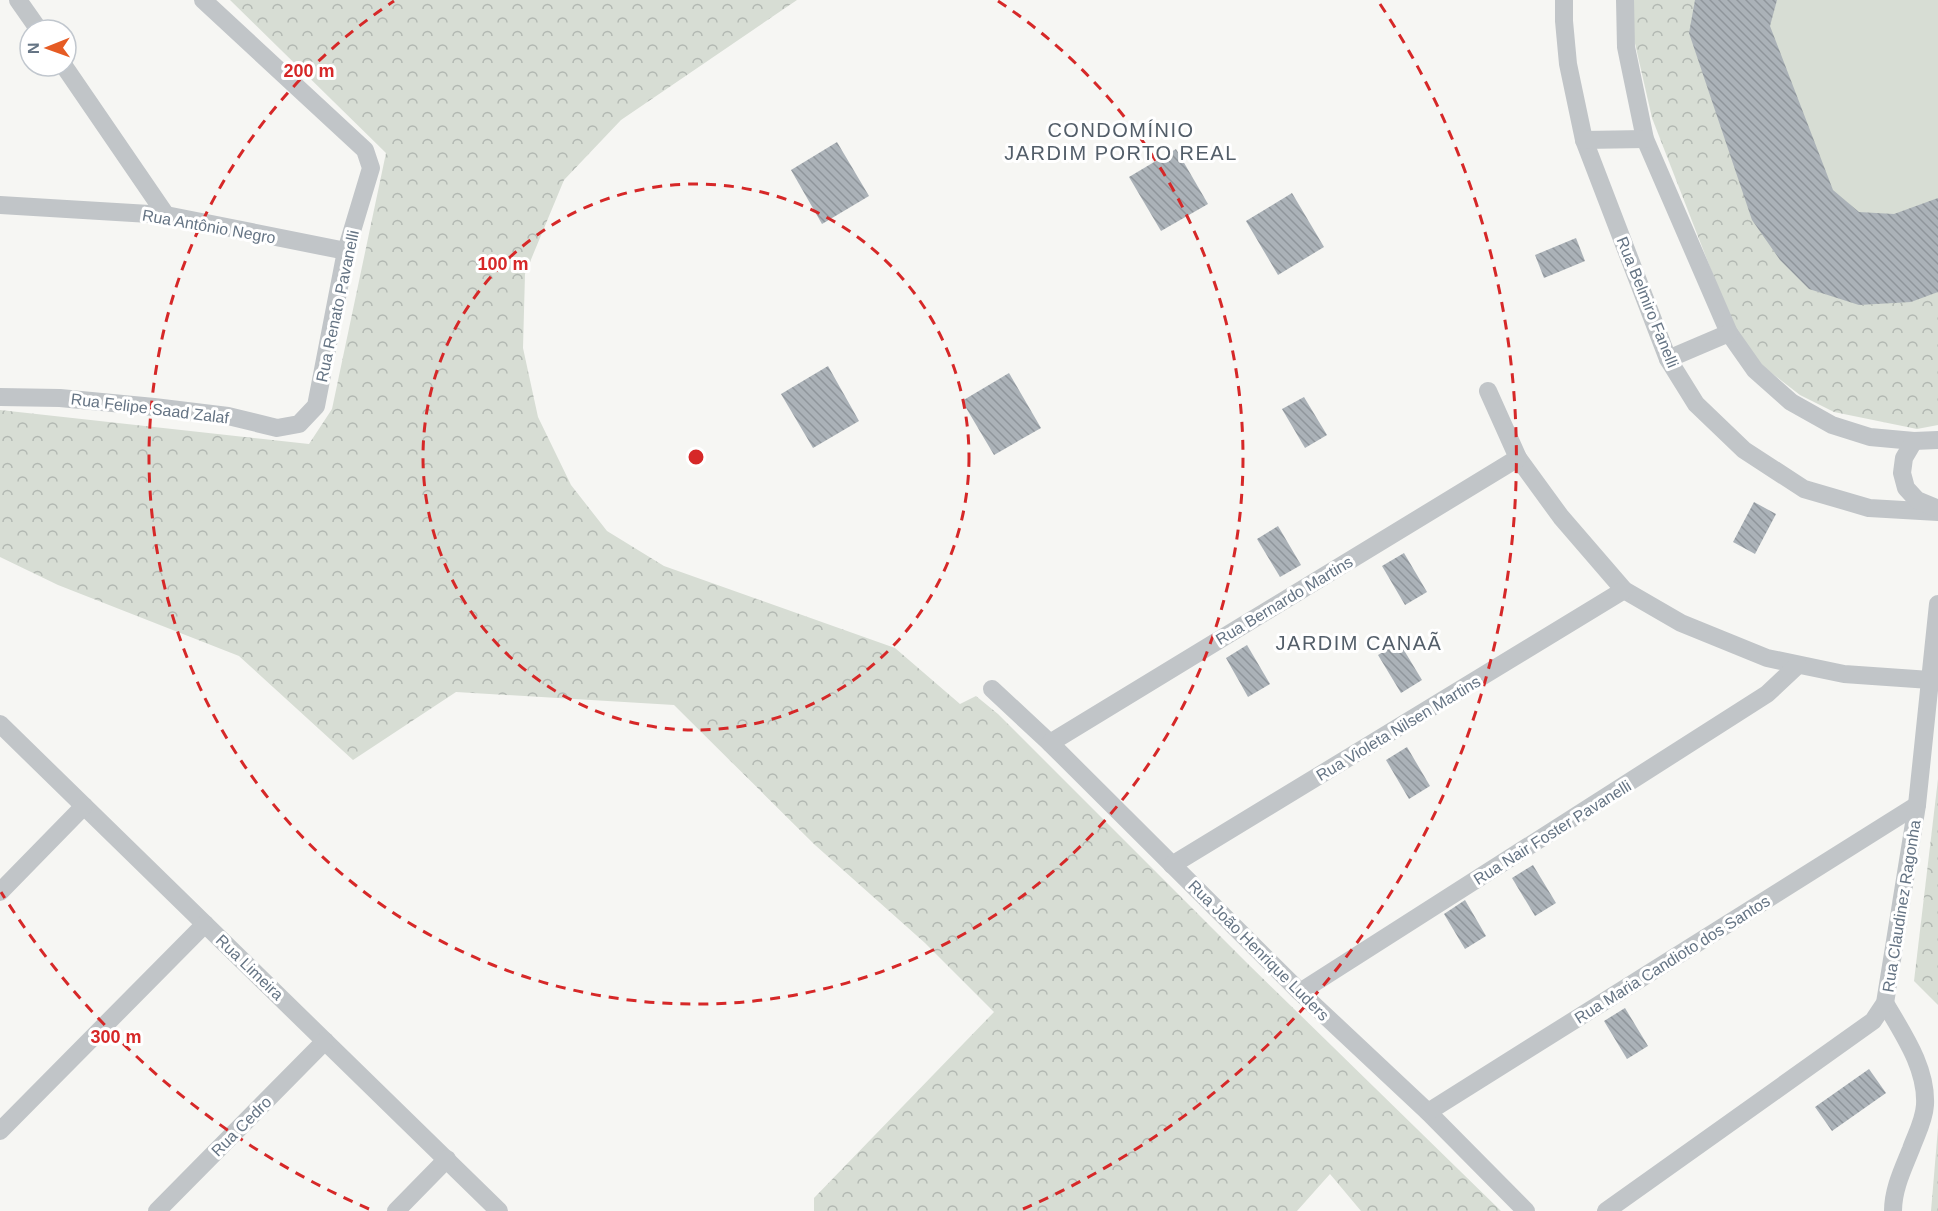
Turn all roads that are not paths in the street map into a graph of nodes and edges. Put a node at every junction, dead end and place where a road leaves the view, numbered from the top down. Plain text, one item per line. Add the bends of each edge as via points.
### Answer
1 (18, 0) edge
2 (203, 0) edge
3 (1564, 0) edge
4 (1625, 0) edge
5 (31, 18) edge
6 (72, 78) edge
7 (1645, 139) junction
8 (1584, 140) junction
9 (0, 205) edge
10 (166, 216) junction
11 (346, 251) junction
12 (1729, 333) junction
13 (1668, 359) junction
14 (1488, 391) dead end
15 (0, 397) edge
16 (299, 424) joint
17 (1938, 440) edge
18 (1914, 441) junction
19 (1518, 458) junction
20 (1938, 510) edge
21 (1624, 590) junction
22 (1938, 604) edge
23 (1798, 665) junction
24 (1930, 680) junction
25 (992, 689) dead end
26 (0, 724) edge
27 (1050, 743) junction
28 (84, 806) junction
29 (1917, 806) junction
30 (1172, 865) junction
31 (0, 892) edge
32 (205, 924) junction
33 (1300, 992) junction
34 (1886, 1003) junction
35 (325, 1041) junction
36 (1428, 1112) junction
37 (0, 1131) edge
38 (447, 1159) junction
39 (157, 1211) edge
40 (396, 1211) edge
41 (500, 1211) edge
42 (1526, 1211) edge
43 (1606, 1211) edge
44 (1893, 1211) edge

1 - 5 street
2 - 11 street, Rua Renato Pavanelli via 365,150 371,168
3 - 8 street, Rua Belmiro Fanelli via 1568,64
4 - 7 street via 1626,47
6 - 10 street
7 - 8 street
7 - 12 street
8 - 13 street, Rua Belmiro Fanelli
9 - 10 street, Rua Antônio Negro
10 - 11 street, Rua Antônio Negro
11 - 16 street, Rua Renato Pavanelli via 316,406
12 - 13 street
12 - 18 street via 1755,370 1791,402 1841,428 1870,437
13 - 20 street, Rua Belmiro Fanelli via 1696,404 1744,450 1804,489 1869,508
14 - 19 street
15 - 16 street, Rua Felipe Saad Zalaf via 154,407 228,416 277,428
17 - 18 street
18 - 20 street via 1904,458 1906,488 1917,500
19 - 21 street via 1561,517
19 - 27 street, Rua Bernardo Martins
21 - 23 street via 1681,623 1767,658
21 - 30 street, Rua Violeta Nilsen Martins
22 - 24 street, Rua Claudinez Ragonha
23 - 24 street via 1844,674
23 - 33 street, Rua Nair Foster Pavanelli via 1767,694
24 - 29 street, Rua Claudinez Ragonha
25 - 27 street, Rua João Henrique Luders
26 - 28 street, Rua Limeira
27 - 30 street, Rua João Henrique Luders
28 - 31 street
28 - 32 street, Rua Limeira
29 - 34 street, Rua Claudinez Ragonha
29 - 36 street, Rua Maria Candioto dos Santos
30 - 33 street, Rua João Henrique Luders
32 - 35 street, Rua Limeira
32 - 37 street
33 - 36 street, Rua João Henrique Luders
34 - 43 street, Rua Claudinez Ragonha via 1873,1021
34 - 44 street via 1923,1078 1925,1105 1898,1182
35 - 38 street, Rua Limeira
35 - 39 street, Rua Cedro
36 - 42 street, Rua João Henrique Luders
38 - 40 street
38 - 41 street, Rua Limeira

